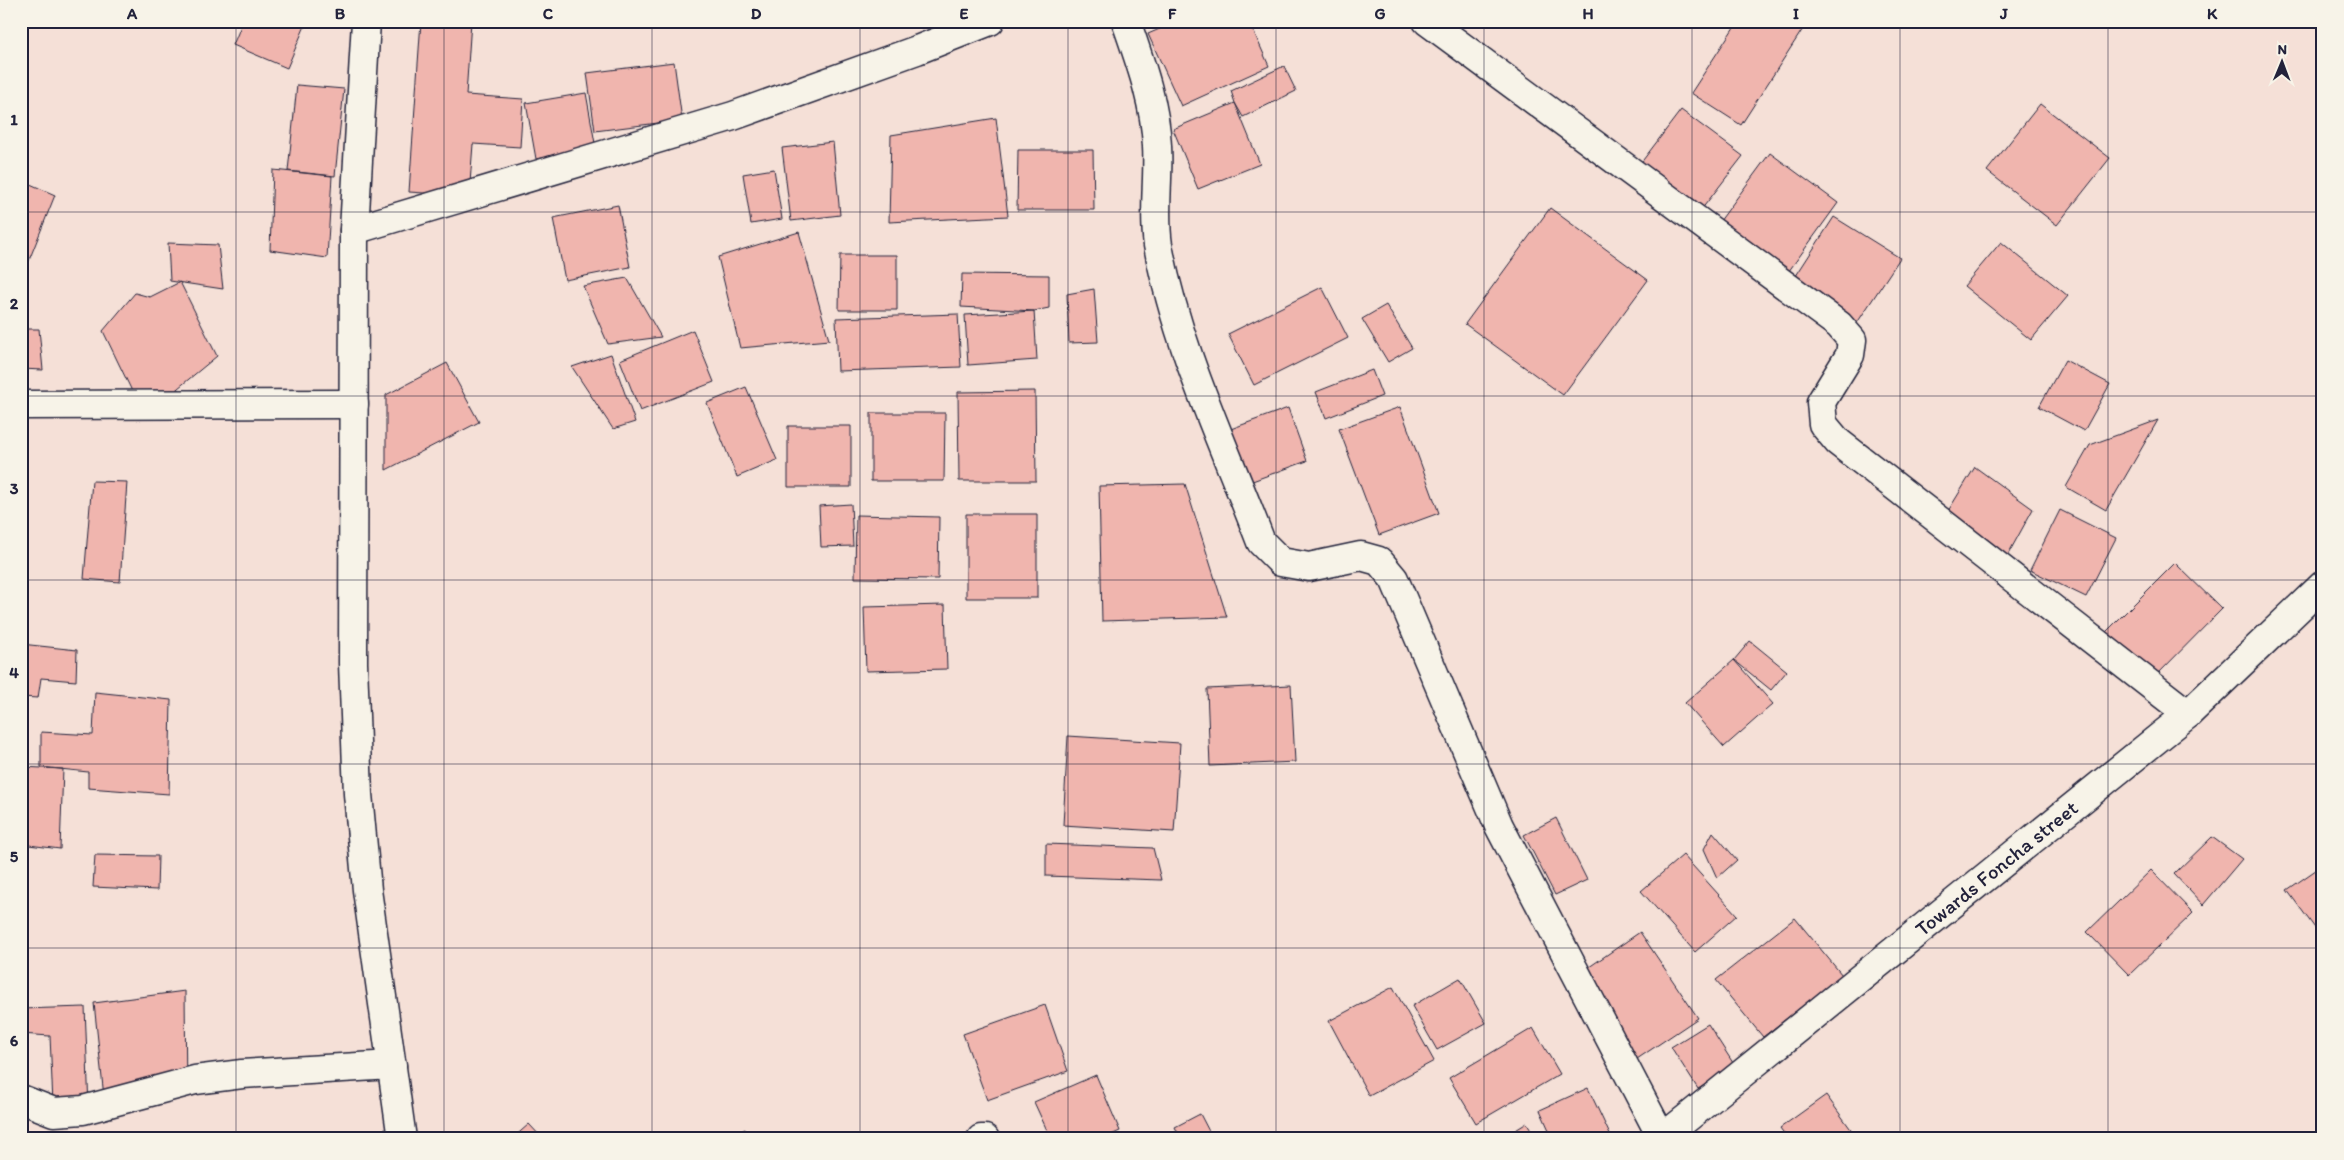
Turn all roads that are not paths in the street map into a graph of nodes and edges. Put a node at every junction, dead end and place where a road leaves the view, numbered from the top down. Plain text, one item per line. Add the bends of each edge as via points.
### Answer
1 (366, 21) edge
2 (990, 21) edge
3 (1126, 21) edge
4 (1427, 21) edge
5 (354, 230) junction
6 (354, 404) junction
7 (21, 405) edge
8 (2323, 585) edge
9 (2188, 714) junction
10 (392, 1065) junction
11 (21, 1099) edge
12 (1661, 1138) edge
13 (402, 1139) edge
14 (981, 1139) edge
15 (985, 1139) edge

1 - 5 street
2 - 5 street via 733,116
3 - 12 street via 1150,92 1158,145 1158,242 1169,296 1188,355 1261,542 1281,562 1309,567 1361,556 1379,561 1394,579 1499,826
4 - 9 street via 1838,325 1852,340 1850,355 1821,402 1823,424 1838,442
5 - 6 street
6 - 7 street
6 - 10 street via 353,663 358,794 367,890
8 - 9 street, Towards Foncha street
9 - 12 street, Towards Foncha street
10 - 11 street via 195,1080 83,1110 54,1112
10 - 13 street
14 - 15 street

